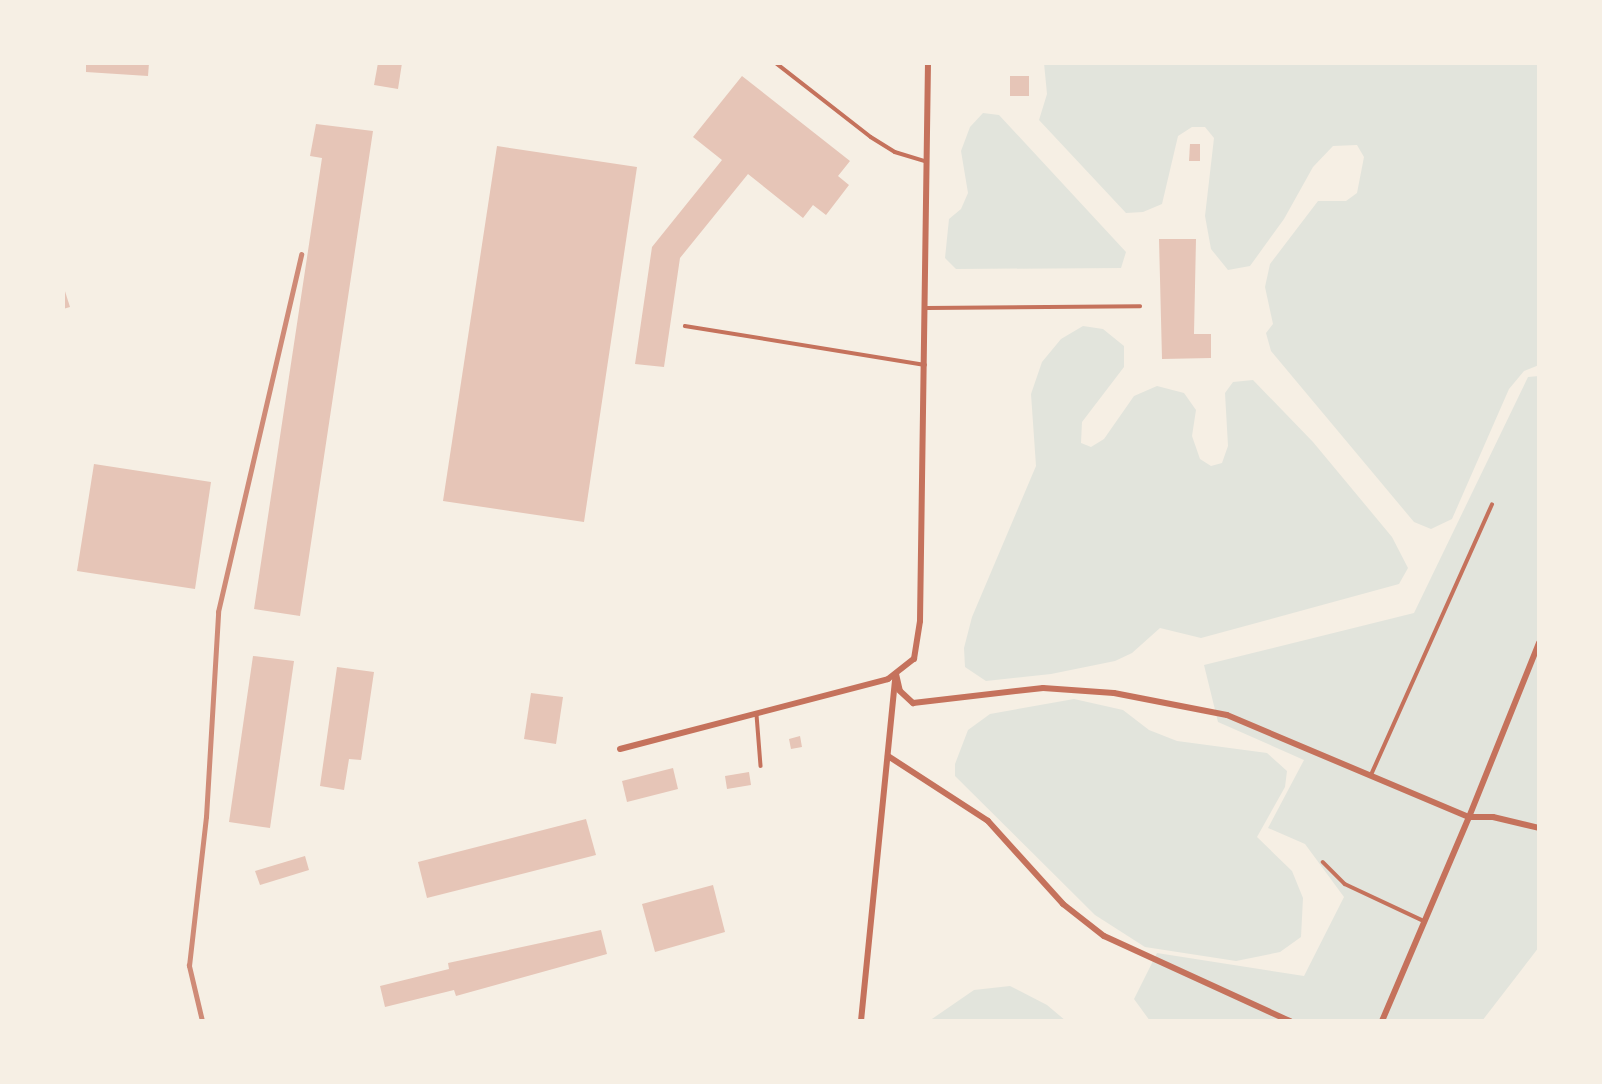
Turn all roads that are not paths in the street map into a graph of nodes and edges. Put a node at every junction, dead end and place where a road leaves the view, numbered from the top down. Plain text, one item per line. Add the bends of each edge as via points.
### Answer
1 (776, 63) edge
2 (929, 63) edge
3 (926, 161) junction
4 (1140, 306) dead end
5 (927, 308) junction
6 (685, 326) dead end
7 (925, 365) junction
8 (1492, 505) dead end
9 (1539, 643) edge
10 (895, 674) junction
11 (757, 713) junction
12 (620, 749) dead end
13 (888, 756) junction
14 (761, 766) dead end
15 (1370, 777) junction
16 (1469, 817) junction
17 (1539, 828) edge
18 (1323, 862) dead end
19 (1424, 921) junction
20 (860, 1021) edge
21 (1290, 1021) edge
22 (1382, 1021) edge

1 - 3 lane via 871,137 895,152
2 - 3 street
3 - 5 street
4 - 5 lane
5 - 7 street
6 - 7 lane
7 - 10 street via 918,642 914,659
8 - 15 lane
9 - 16 street
10 - 11 street
10 - 13 street
10 - 15 street via 900,691 913,703 1043,688 1114,693 1227,715
11 - 12 street
11 - 14 lane
13 - 20 street
13 - 21 street via 988,821 1063,904 1104,936
15 - 16 street
16 - 17 street via 1493,817
16 - 19 street
18 - 19 lane via 1345,884
19 - 22 street

